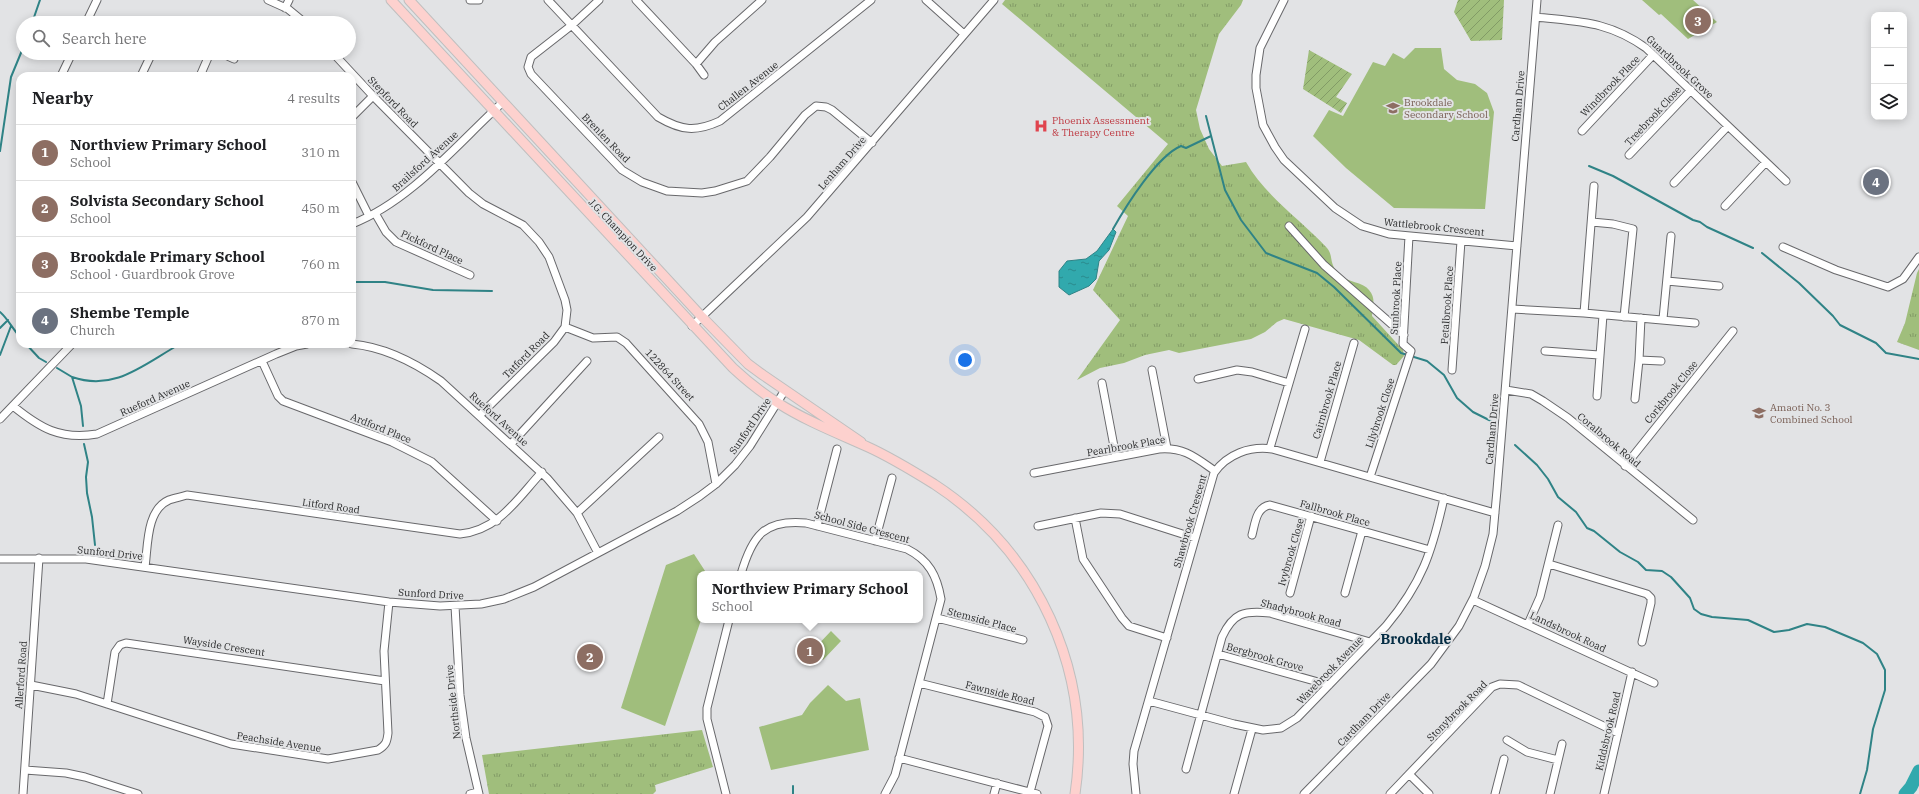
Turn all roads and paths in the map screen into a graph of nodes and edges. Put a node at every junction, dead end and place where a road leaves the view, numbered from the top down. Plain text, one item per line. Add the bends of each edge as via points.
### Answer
1 (97, 0) edge
2 (268, 0) edge
3 (289, 0) edge
4 (391, 0) edge
5 (409, 0) edge
6 (470, 0) edge
7 (479, 0) edge
8 (548, 0) edge
9 (599, 0) edge
10 (636, 0) edge
11 (762, 0) edge
12 (871, 0) edge
13 (926, 0) edge
14 (994, 0) edge
15 (1284, 0) edge
16 (1537, 0) edge
17 (285, 8) junction
18 (89, 16) edge
19 (296, 16) edge
20 (1536, 17) junction
21 (572, 26) junction
22 (964, 34) junction
23 (1653, 55) junction
24 (69, 60) edge
25 (149, 60) edge
26 (207, 60) edge
27 (340, 60) edge
28 (696, 64) junction
29 (63, 72) edge
30 (143, 72) edge
31 (202, 72) edge
32 (351, 72) edge
33 (704, 75) dead end
34 (356, 78) edge
35 (1691, 90) junction
36 (373, 96) junction
37 (503, 102) junction
38 (493, 111) junction
39 (356, 113) edge
40 (1728, 126) junction
41 (1582, 131) dead end
42 (872, 143) junction
43 (1629, 155) dead end
44 (1766, 162) junction
45 (439, 163) junction
46 (1786, 181) dead end
47 (1674, 183) dead end
48 (1594, 186) dead end
49 (356, 188) edge
50 (1725, 206) dead end
51 (372, 214) junction
52 (356, 222) edge
53 (1592, 222) junction
54 (1289, 226) dead end
55 (1409, 236) junction
56 (1671, 236) dead end
57 (1461, 241) junction
58 (1517, 246) junction
59 (1783, 247) dead end
60 (1919, 257) edge
61 (470, 275) dead end
62 (1668, 281) junction
63 (1719, 286) dead end
64 (1512, 309) junction
65 (1584, 313) junction
66 (1603, 315) junction
67 (702, 317) junction
68 (1624, 317) junction
69 (1641, 318) junction
70 (1663, 319) junction
71 (1695, 323) dead end
72 (692, 326) junction
73 (565, 327) junction
74 (1305, 328) dead end
75 (1733, 331) dead end
76 (1404, 335) junction
77 (1354, 343) dead end
78 (356, 345) edge
79 (68, 348) edge
80 (291, 348) edge
81 (1545, 351) dead end
82 (1410, 356) joint
83 (1599, 356) junction
84 (1639, 360) junction
85 (262, 361) junction
86 (587, 361) dead end
87 (1661, 361) dead end
88 (1152, 370) dead end
89 (1452, 370) dead end
90 (1198, 379) dead end
91 (1102, 383) dead end
92 (1289, 383) junction
93 (785, 390) junction
94 (1506, 390) junction
95 (1597, 396) dead end
96 (1635, 399) dead end
97 (777, 403) junction
98 (13, 406) junction
99 (480, 415) junction
100 (0, 419) edge
101 (659, 437) dead end
102 (511, 444) junction
103 (868, 448) junction
104 (1167, 448) junction
105 (1270, 448) junction
106 (837, 449) dead end
107 (1116, 457) junction
108 (1320, 462) junction
109 (1625, 466) junction
110 (1215, 471) junction
111 (542, 472) junction
112 (1034, 473) dead end
113 (1370, 477) junction
114 (892, 478) dead end
115 (716, 484) junction
116 (1444, 498) junction
117 (577, 513) junction
118 (1495, 513) junction
119 (1311, 516) junction
120 (1075, 518) junction
121 (1693, 520) dead end
122 (497, 521) junction
123 (1558, 525) dead end
124 (817, 526) junction
125 (1038, 526) dead end
126 (1362, 531) junction
127 (1252, 535) dead end
128 (1195, 538) junction
129 (875, 541) junction
130 (1430, 550) junction
131 (598, 553) junction
132 (38, 558) junction
133 (0, 559) edge
134 (1549, 564) junction
135 (145, 567) junction
136 (742, 571) edge
137 (1290, 593) dead end
138 (1345, 593) dead end
139 (1473, 600) junction
140 (388, 602) junction
141 (455, 606) junction
142 (937, 618) junction
143 (727, 623) edge
144 (1528, 624) junction
145 (1167, 638) junction
146 (1023, 640) dead end
147 (1370, 642) junction
148 (1642, 642) dead end
149 (1218, 654) junction
150 (1632, 672) junction
151 (386, 681) junction
152 (920, 683) junction
153 (1654, 683) dead end
154 (31, 685) junction
155 (1329, 685) junction
156 (1149, 701) junction
157 (107, 704) junction
158 (1201, 715) junction
159 (1252, 729) junction
160 (1618, 733) junction
161 (1507, 740) dead end
162 (1562, 744) dead end
163 (899, 758) junction
164 (1504, 760) dead end
165 (1558, 760) junction
166 (1186, 769) dead end
167 (25, 770) junction
168 (1409, 774) junction
169 (997, 783) junction
170 (478, 793) edge
171 (1033, 793) edge
172 (23, 794) edge
173 (138, 794) edge
174 (470, 794) edge
175 (726, 794) edge
176 (885, 794) edge
177 (994, 794) edge
178 (1075, 794) edge
179 (1136, 794) edge
180 (1234, 794) edge
181 (1304, 794) edge
182 (1390, 794) edge
183 (1429, 794) edge
184 (1495, 794) edge
185 (1550, 794) edge
186 (1604, 794) edge

1 - 18 street
2 - 17 street
3 - 17 street
4 - 38 main road, J.G. Champion Drive
5 - 37 main road, J.G. Champion Drive
6 - 7 street
8 - 21 street, Challen Avenue
9 - 21 street
10 - 28 street
11 - 28 street via 715,42
12 - 21 street, Challen Avenue via 720,121 699,129 678,127 658,117
13 - 22 street
14 - 22 street, Lenham Drive
15 - 55 street, Wattlebrook Crescent via 1260,48 1256,75 1257,100 1268,136 1284,160 1347,218 1374,231
16 - 20 street, Cardham Drive
17 - 19 street
20 - 23 street, Guardbrook Grove via 1605,26 1631,38
20 - 58 street, Cardham Drive
21 - 42 street, Brenlen Road via 531,57 528,63 529,71 622,170 658,189 702,193 747,181 805,115 816,106 832,110
22 - 42 street, Lenham Drive
23 - 35 street, Guardbrook Grove
23 - 41 street, Windbrook Place
24 - 29 street
25 - 30 street
26 - 31 street
27 - 32 street, Stepford Road
28 - 33 street
34 - 36 street, Stepford Road
35 - 40 street, Guardbrook Grove
35 - 43 street, Treebrook Close
36 - 39 street
36 - 45 street, Stepford Road
37 - 38 street, Brailsford Avenue
37 - 67 main road, J.G. Champion Drive
38 - 45 street, Brailsford Avenue
38 - 72 main road, J.G. Champion Drive
40 - 44 street, Guardbrook Grove
40 - 47 street
42 - 67 street, Lenham Drive via 808,217
44 - 46 street, Guardbrook Grove
44 - 50 street
45 - 51 street, Brailsford Avenue via 391,204
45 - 73 street via 478,200 523,225 539,242 549,257 565,300 568,319
48 - 53 street
49 - 51 street, Pickford Place
51 - 52 street, Brailsford Avenue
51 - 61 street, Pickford Place via 396,242
53 - 65 street
53 - 68 street via 1633,229
54 - 76 street via 1324,265
55 - 57 street, Wattlebrook Crescent
55 - 76 street, Sunbrook Place
56 - 62 street
57 - 58 street, Wattlebrook Crescent
57 - 89 street, Petalbrook Place
58 - 64 street, Cardham Drive
59 - 60 street via 1836,270 1888,287 1903,279
62 - 63 street
62 - 70 street
64 - 65 street
64 - 94 street, Cardham Drive
65 - 66 street
66 - 68 street
66 - 83 street
67 - 72 street, Lenham Drive
67 - 93 main road, J.G. Champion Drive via 748,364
68 - 69 street
69 - 70 street
69 - 84 street
70 - 71 street
72 - 97 main road, J.G. Champion Drive via 732,368
73 - 99 street, Tatford Road via 554,342
73 - 115 street, 122864 Street via 593,338 617,336 626,343 699,424 708,442
74 - 92 street
75 - 109 street, Corkbrook Close
76 - 82 street, Sunbrook Place via 1403,344 1411,351
77 - 108 street, Cairnbrook Place
78 - 99 street, Rueford Avenue via 378,348 422,368
79 - 98 street
80 - 85 street, Rueford Avenue
81 - 83 street
82 - 113 street, Lilybrook Close
83 - 95 street
84 - 87 street
84 - 96 street
85 - 98 street, Rueford Avenue via 97,434 81,437 53,432 39,426
85 - 122 street, Ardford Place via 278,396 283,401 392,442 432,462
86 - 102 street
88 - 104 street
90 - 92 street via 1237,370
91 - 107 street
92 - 105 street
93 - 97 street, Sunford Drive
93 - 103 main road, J.G. Champion Drive via 852,434
94 - 109 street, Coralbrook Road via 1531,394 1543,400
94 - 118 street, Cardham Drive
97 - 103 main road, J.G. Champion Drive
97 - 115 street, Sunford Drive via 750,446
98 - 100 street
99 - 102 street, Rueford Avenue
101 - 117 street
102 - 111 street, Rueford Avenue
103 - 178 main road, J.G. Champion Drive via 933,484 974,515 1008,550 1033,585 1057,633 1078,711 1079,768
104 - 107 street, Pearlbrook Place
104 - 110 street, Pearlbrook Place via 1187,452
105 - 108 street, Shawbrook Crescent
105 - 110 street, Shawbrook Crescent via 1244,451 1220,465
106 - 124 street
107 - 112 street, Pearlbrook Place
108 - 113 street, Shawbrook Crescent
109 - 121 street, Coralbrook Road
110 - 128 street, Shawbrook Crescent
111 - 117 street, Rueford Avenue
111 - 122 street, Litford Road
113 - 116 street, Shawbrook Crescent
114 - 129 street
115 - 131 street, Sunford Drive via 677,511
116 - 118 street, Shawbrook Crescent
116 - 130 street, Wavebrook Avenue
117 - 131 street, Rueford Avenue
118 - 139 street, Cardham Drive via 1490,550
119 - 126 street, Fallbrook Place
119 - 127 street, Fallbrook Place via 1265,506 1259,511
119 - 137 street, Ivybrook Close
120 - 125 street
120 - 128 street via 1101,513 1120,514
120 - 145 street via 1083,559 1122,618 1129,626
122 - 135 street, Litford Road via 473,533 460,534 187,495 168,500 156,509 152,519
123 - 134 street
124 - 129 street, School Side Crescent
124 - 136 street, School Side Crescent via 794,522 761,532 749,549
126 - 130 street, Fallbrook Place
126 - 138 street
128 - 145 street, Shawbrook Crescent
129 - 142 street, School Side Crescent via 907,549 928,564 938,585 941,600
130 - 147 street, Wavebrook Avenue via 1412,592
131 - 141 street, Sunford Drive via 514,595 481,604
132 - 133 street, Sunford Drive
132 - 135 street, Sunford Drive via 86,559
132 - 154 street, Allerford Road
134 - 144 street via 1540,597
134 - 148 street via 1647,594 1651,598 1651,603
135 - 140 street, Sunford Drive
139 - 144 street, Landsbrook Road
139 - 181 street, Cardham Drive via 1451,639 1431,664
140 - 141 street, Sunford Drive
140 - 151 street, Peachside Avenue via 384,651
141 - 170 street, Northside Drive via 460,695
142 - 146 street, Stemside Place
142 - 152 street, School Side Crescent
143 - 175 street via 709,694 707,714
144 - 150 street, Landsbrook Road
145 - 156 street, Shawbrook Crescent
147 - 149 street, Shadybrook Road via 1270,613 1253,611 1244,612 1232,621 1222,637
147 - 155 street, Wavebrook Avenue
149 - 155 street, Bergbrook Grove
149 - 158 street, Shadybrook Road
150 - 153 street, Landsbrook Road
150 - 160 street, Kiddsbrook Road
151 - 157 street, Wayside Crescent via 126,643 120,645 115,652
151 - 157 street, Peachside Avenue via 388,741 378,750 332,759 231,744
152 - 163 street, School Side Crescent
152 - 171 street, Fawnside Road via 1035,712 1045,717 1048,726
154 - 157 street, Peachside Avenue via 76,694
154 - 167 street, Allerford Road
155 - 159 street, Wavebrook Avenue via 1290,724 1272,730
156 - 158 street, Wavebrook Avenue
156 - 179 street, Shawbrook Crescent via 1134,751
158 - 159 street, Wavebrook Avenue
158 - 166 street, Shadybrook Road
159 - 180 street
160 - 168 street, Stonybrook Road via 1528,689 1510,683 1500,684 1492,687
160 - 186 street, Kiddsbrook Road
161 - 165 street via 1527,752
162 - 165 street
163 - 169 street, Fawnside Road
163 - 176 street, School Side Crescent via 895,775
164 - 184 street
165 - 185 street
167 - 172 street, Allerford Road
167 - 173 street via 85,777
168 - 182 street, Stonybrook Road
168 - 183 street
169 - 171 street, Fawnside Road
169 - 177 street
170 - 174 street

